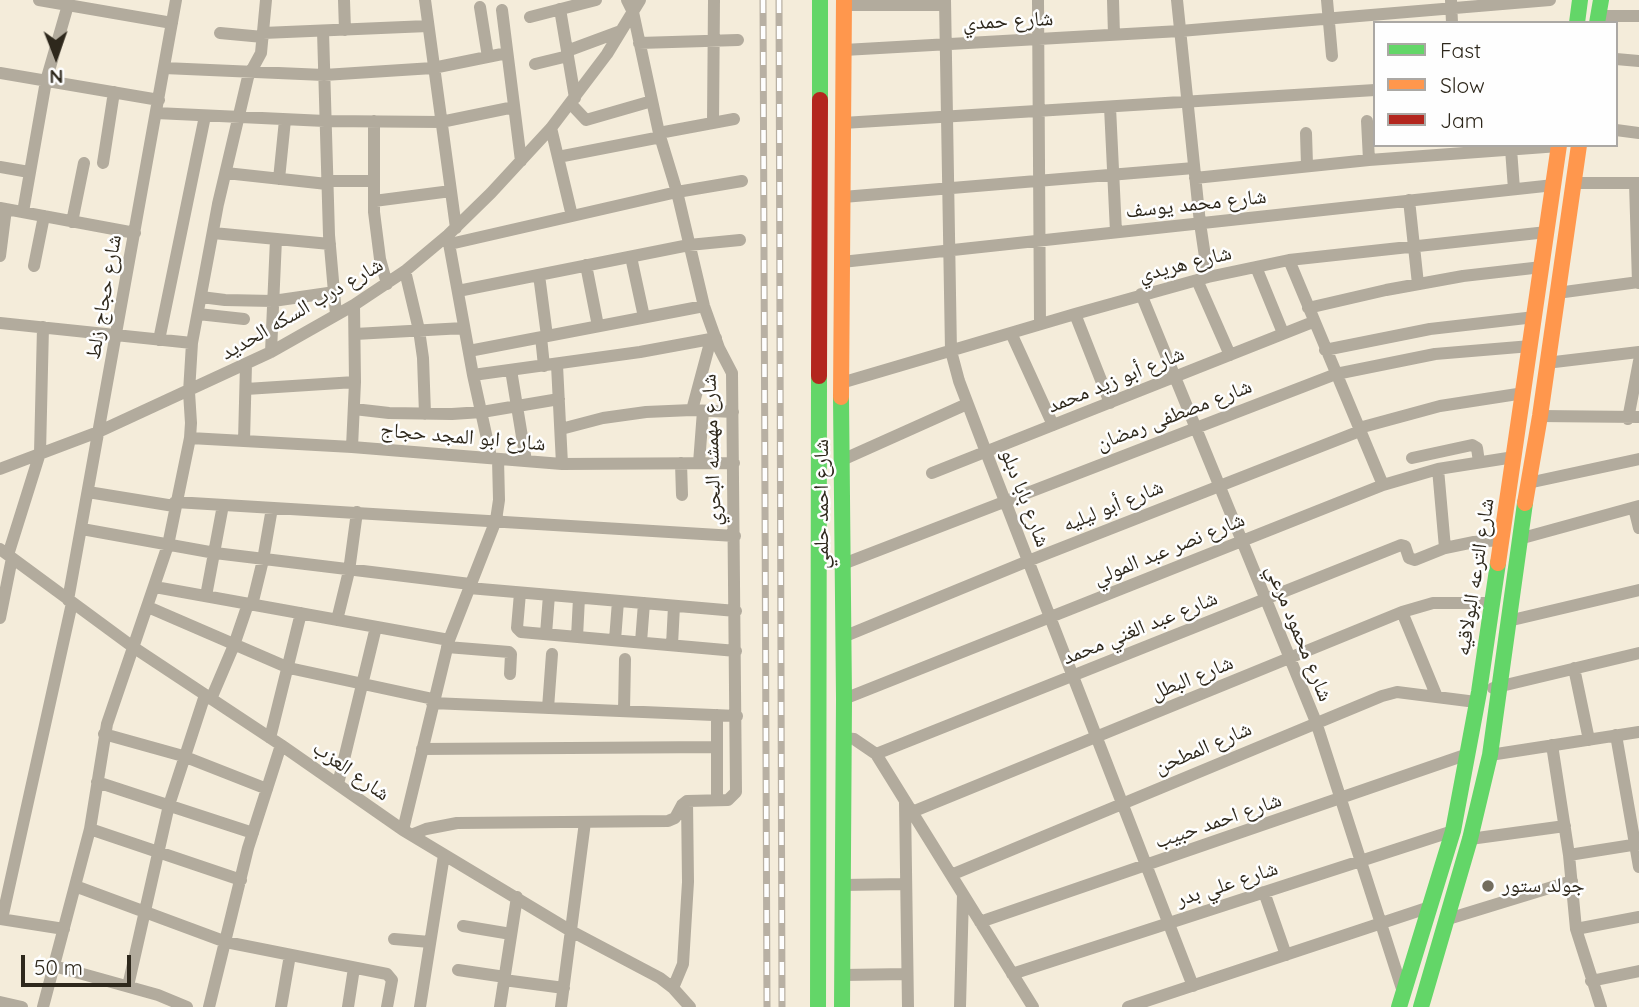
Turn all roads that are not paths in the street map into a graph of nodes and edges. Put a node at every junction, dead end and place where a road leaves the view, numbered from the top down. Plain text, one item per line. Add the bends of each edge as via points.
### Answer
1 (39, 0) edge
2 (176, 0) edge
3 (266, 0) edge
4 (344, 0) edge
5 (425, 0) edge
6 (596, 0) edge
7 (627, 0) edge
8 (640, 0) edge
9 (715, 0) edge
10 (820, 0) edge
11 (1038, 0) edge
12 (1113, 0) edge
13 (1177, 0) edge
14 (1327, 0) edge
15 (1550, 0) edge
16 (1580, 0) edge
17 (844, 2) edge
18 (945, 2) edge
19 (68, 5) junction
20 (1451, 5) edge
21 (480, 7) dead end
22 (560, 9) junction
23 (502, 10) dead end
24 (634, 12) junction
25 (1599, 13) edge
26 (1639, 16) edge
27 (530, 17) dead end
28 (1328, 18) junction
29 (1577, 21) edge
30 (172, 23) junction
31 (428, 26) junction
32 (345, 30) junction
33 (323, 31) junction
34 (621, 31) junction
35 (1180, 31) junction
36 (219, 33) dead end
37 (1115, 34) junction
38 (263, 35) junction
39 (1038, 39) junction
40 (738, 40) dead end
41 (714, 41) junction
42 (639, 43) junction
43 (946, 44) junction
44 (844, 50) junction
45 (507, 53) junction
46 (568, 54) junction
47 (1332, 56) dead end
48 (488, 57) junction
49 (1618, 59) edge
50 (1639, 61) edge
51 (535, 64) dead end
52 (164, 68) junction
53 (433, 68) junction
54 (251, 72) junction
55 (0, 73) edge
56 (324, 75) junction
57 (46, 81) junction
58 (1373, 90) edge
59 (114, 92) junction
60 (159, 100) junction
61 (573, 101) junction
62 (652, 101) junction
63 (1187, 103) junction
64 (514, 107) junction
65 (1110, 107) junction
66 (1038, 111) junction
67 (156, 113) junction
68 (205, 116) junction
69 (239, 117) junction
70 (947, 117) junction
71 (734, 119) dead end
72 (285, 120) junction
73 (325, 121) junction
74 (374, 121) junction
75 (1367, 121) dead end
76 (441, 122) junction
77 (713, 123) junction
78 (844, 123) junction
79 (551, 128) junction
80 (1618, 130) edge
81 (1306, 133) dead end
82 (1639, 133) edge
83 (660, 135) junction
84 (1543, 147) edge
85 (1559, 147) edge
86 (1579, 147) edge
87 (1511, 149) junction
88 (558, 157) junction
89 (1369, 160) junction
90 (521, 161) junction
91 (84, 163) dead end
92 (103, 163) dead end
93 (1307, 165) junction
94 (0, 167) edge
95 (29, 172) junction
96 (226, 173) junction
97 (1194, 173) junction
98 (1113, 175) junction
99 (279, 179) junction
100 (374, 181) junction
101 (742, 181) dead end
102 (1039, 181) junction
103 (327, 183) junction
104 (1574, 183) junction
105 (1637, 183) edge
106 (1554, 185) junction
107 (948, 188) junction
108 (1514, 189) junction
109 (451, 191) junction
110 (677, 192) junction
111 (843, 197) junction
112 (374, 201) junction
113 (1409, 201) junction
114 (3, 209) edge
115 (23, 212) junction
116 (44, 216) junction
117 (572, 216) junction
118 (72, 222) junction
119 (1199, 223) junction
120 (1116, 232) junction
121 (1547, 232) junction
122 (135, 233) junction
123 (213, 233) junction
124 (451, 236) junction
125 (276, 239) junction
126 (740, 240) dead end
127 (1039, 240) junction
128 (330, 244) junction
129 (689, 245) junction
130 (1414, 246) junction
131 (949, 250) junction
132 (0, 256) edge
133 (631, 257) junction
134 (1289, 260) junction
135 (842, 262) junction
136 (586, 265) junction
137 (34, 266) dead end
138 (1256, 267) junction
139 (1542, 267) junction
140 (405, 271) junction
141 (539, 275) junction
142 (1202, 278) junction
143 (1638, 283) edge
144 (387, 284) junction
145 (1418, 284) junction
146 (458, 291) junction
147 (335, 292) junction
148 (1557, 293) junction
149 (1141, 295) junction
150 (201, 297) junction
151 (273, 301) junction
152 (354, 305) junction
153 (704, 306) junction
154 (1308, 308) junction
155 (198, 314) junction
156 (1074, 314) junction
157 (336, 315) junction
158 (644, 317) junction
159 (1535, 317) junction
160 (244, 319) dead end
161 (1313, 322) junction
162 (0, 323) edge
163 (1040, 324) junction
164 (598, 326) junction
165 (43, 327) junction
166 (464, 328) junction
167 (419, 330) junction
168 (1011, 333) junction
169 (355, 334) junction
170 (1283, 334) junction
171 (117, 335) junction
172 (544, 337) junction
173 (714, 338) junction
174 (159, 340) junction
175 (192, 343) junction
176 (1531, 346) junction
177 (1325, 350) junction
178 (469, 351) junction
179 (951, 351) junction
180 (271, 352) junction
181 (1639, 352) edge
182 (1230, 355) junction
183 (1639, 361) edge
184 (1546, 363) junction
185 (246, 364) junction
186 (550, 365) junction
187 (511, 370) junction
188 (1336, 374) junction
189 (473, 375) junction
190 (1174, 377) junction
191 (355, 382) junction
192 (841, 383) junction
193 (246, 389) junction
194 (189, 392) junction
195 (1524, 393) junction
196 (559, 399) junction
197 (1110, 402) junction
198 (967, 404) junction
199 (517, 406) junction
200 (354, 409) junction
201 (698, 410) junction
202 (482, 412) junction
203 (733, 412) junction
204 (425, 414) junction
205 (1540, 416) junction
206 (1634, 418) edge
207 (1053, 425) junction
208 (1194, 428) junction
209 (561, 429) junction
210 (1359, 429) junction
211 (98, 432) junction
212 (190, 438) junction
213 (244, 441) junction
214 (352, 447) junction
215 (986, 452) junction
216 (40, 453) junction
217 (1514, 457) junction
218 (494, 458) junction
219 (1412, 458) dead end
220 (1639, 459) edge
221 (842, 460) junction
222 (526, 461) junction
223 (1479, 462) junction
224 (681, 463) junction
225 (698, 463) junction
226 (733, 463) junction
227 (562, 464) junction
228 (0, 469) edge
229 (1438, 470) junction
230 (932, 473) dead end
231 (1528, 483) junction
232 (1218, 485) junction
233 (1382, 485) junction
234 (88, 492) junction
235 (682, 495) dead end
236 (1005, 500) junction
237 (175, 504) junction
238 (223, 505) junction
239 (1636, 507) edge
240 (272, 508) junction
241 (357, 512) junction
242 (496, 520) junction
243 (1639, 528) edge
244 (82, 529) junction
245 (735, 536) junction
246 (1519, 539) junction
247 (1501, 540) junction
248 (1241, 541) junction
249 (168, 545) junction
250 (1445, 548) junction
251 (215, 553) junction
252 (7, 554) edge
253 (264, 560) junction
254 (1028, 561) junction
255 (843, 564) junction
256 (349, 571) junction
257 (470, 586) junction
258 (155, 587) junction
259 (1639, 590) edge
260 (520, 593) junction
261 (549, 595) junction
262 (206, 596) junction
263 (579, 598) junction
264 (1265, 599) junction
265 (618, 601) junction
266 (70, 602) junction
267 (644, 603) junction
268 (1492, 603) junction
269 (250, 604) junction
270 (674, 606) junction
271 (148, 607) junction
272 (736, 611) junction
273 (1402, 612) junction
274 (0, 613) edge
275 (301, 614) junction
276 (1050, 617) junction
277 (337, 620) junction
278 (1508, 621) junction
279 (376, 627) junction
280 (546, 634) junction
281 (577, 637) junction
282 (843, 637) junction
283 (615, 640) junction
284 (641, 642) junction
285 (448, 643) junction
286 (234, 645) junction
287 (672, 645) junction
288 (133, 647) junction
289 (736, 650) junction
290 (1639, 653) edge
291 (552, 654) dead end
292 (625, 659) dead end
293 (1290, 660) junction
294 (289, 668) junction
295 (1574, 668) junction
296 (510, 674) dead end
297 (1073, 675) junction
298 (362, 684) junction
299 (1500, 686) junction
300 (208, 697) junction
301 (1437, 697) junction
302 (1478, 697) junction
303 (844, 699) junction
304 (432, 701) junction
305 (548, 708) junction
306 (624, 711) junction
307 (717, 715) junction
308 (737, 716) junction
309 (1316, 722) junction
310 (1639, 732) edge
311 (104, 733) junction
312 (1616, 735) junction
313 (844, 738) junction
314 (1098, 738) junction
315 (1589, 740) junction
316 (276, 742) junction
317 (1552, 745) junction
318 (717, 747) junction
319 (422, 749) junction
320 (876, 754) junction
321 (1468, 754) junction
322 (1490, 755) junction
323 (183, 756) junction
324 (97, 782) junction
325 (338, 784) junction
326 (267, 789) junction
327 (1340, 798) junction
328 (717, 800) junction
329 (687, 801) junction
330 (1123, 802) junction
331 (169, 805) junction
332 (909, 807) junction
333 (585, 822) junction
334 (1564, 826) junction
335 (90, 830) junction
336 (1453, 831) junction
337 (253, 832) junction
338 (407, 833) junction
339 (1470, 838) junction
340 (1637, 844) edge
341 (158, 852) junction
342 (444, 855) junction
343 (1569, 855) junction
344 (1361, 861) junction
345 (1147, 866) junction
346 (1639, 867) edge
347 (950, 875) junction
348 (241, 880) junction
349 (1572, 881) junction
350 (906, 884) junction
351 (843, 885) junction
352 (75, 886) junction
353 (1264, 892) junction
354 (963, 894) junction
355 (517, 897) junction
356 (1430, 907) junction
357 (145, 912) junction
358 (1639, 917) edge
359 (1, 919) edge
360 (1448, 919) junction
361 (980, 922) junction
362 (1169, 923) junction
363 (1381, 923) junction
364 (463, 926) dead end
365 (64, 929) junction
366 (1576, 929) junction
367 (571, 931) junction
368 (511, 934) junction
369 (394, 939) dead end
370 (226, 942) junction
371 (430, 942) junction
372 (290, 955) junction
373 (1286, 955) junction
374 (54, 966) junction
375 (354, 968) junction
376 (458, 970) dead end
377 (1639, 971) edge
378 (907, 974) junction
379 (1012, 974) junction
380 (843, 975) junction
381 (505, 978) junction
382 (1591, 981) junction
383 (128, 986) junction
384 (1193, 986) junction
385 (564, 988) junction
386 (673, 988) junction
387 (1401, 1000) edge
388 (156, 1001) edge
389 (0, 1002) edge
390 (22, 1007) edge
391 (43, 1007) edge
392 (187, 1007) edge
393 (209, 1007) edge
394 (281, 1007) edge
395 (348, 1007) edge
396 (387, 1007) edge
397 (420, 1007) edge
398 (500, 1007) edge
399 (561, 1007) edge
400 (690, 1007) edge
401 (818, 1007) edge
402 (842, 1007) edge
403 (908, 1007) edge
404 (960, 1007) edge
405 (1033, 1007) edge
406 (1128, 1007) edge
407 (1421, 1007) edge
408 (1601, 1007) edge

1 - 19 street
2 - 30 street, شارع حجاج زلط
3 - 38 street
4 - 32 street
5 - 31 street
6 - 22 street
7 - 24 street, شارع مهمشه البحري
8 - 24 street, شارع درب السكه الحديد
9 - 41 street
10 - 401 main road, شارع احمد حلمي
11 - 39 street
12 - 37 street
13 - 35 street
14 - 28 street
15 - 20 street, شارع حمدي
16 - 29 main road
17 - 18 street
17 - 44 main road, شارع احمد حلمي
18 - 43 street, شارع بابا دبلو
19 - 30 street
19 - 57 street
20 - 28 street, شارع حمدي
21 - 48 street
22 - 27 street
22 - 46 street
23 - 45 street
24 - 34 street, شارع درب السكه الحديد
24 - 42 street, شارع مهمشه البحري
25 - 26 street
28 - 35 street, شارع حمدي
28 - 47 street
30 - 52 street, شارع حجاج زلط
31 - 32 street
31 - 53 street
32 - 33 street
33 - 38 street
33 - 56 street
34 - 46 street
34 - 61 street, شارع درب السكه الحديد
35 - 37 street, شارع حمدي
35 - 63 street
36 - 38 street
37 - 39 street, شارع حمدي
38 - 54 street via 260,60
39 - 43 street, شارع حمدي
39 - 66 street
40 - 41 street
41 - 42 street
41 - 77 street
42 - 62 street, شارع مهمشه البحري
43 - 44 street, شارع حمدي
43 - 70 street, شارع بابا دبلو
44 - 78 main road, شارع احمد حلمي
45 - 48 street
45 - 64 street
46 - 51 street
46 - 61 street
48 - 53 street
49 - 50 street
52 - 54 street
52 - 60 street, شارع حجاج زلط
53 - 56 street
53 - 76 street
54 - 56 street
54 - 69 street
55 - 57 street
56 - 73 street
57 - 59 street
57 - 95 street
58 - 63 street
59 - 60 street
59 - 92 street
60 - 67 street, شارع حجاج زلط
61 - 62 street via 586,120
61 - 79 street, شارع درب السكه الحديد
62 - 83 street, شارع مهمشه البحري
63 - 65 street
63 - 97 street
64 - 76 street
64 - 90 street
65 - 66 street
65 - 98 street
66 - 70 street
66 - 102 street
67 - 68 street
67 - 122 street, شارع حجاج زلط
68 - 69 street
68 - 174 street
69 - 72 street
69 - 96 street
70 - 78 street
70 - 107 street, شارع بابا دبلو
71 - 77 street
72 - 73 street
72 - 99 street
73 - 74 street
73 - 103 street
74 - 76 street
74 - 100 street
75 - 89 street
76 - 109 street
77 - 83 street
78 - 111 main road, شارع احمد حلمي
79 - 88 street
79 - 90 street, شارع درب السكه الحديد
80 - 82 street
81 - 93 street
83 - 88 street
83 - 110 street, شارع مهمشه البحري
84 - 87 street
85 - 106 main road, شارع الترعه البولاقيه
86 - 104 main road, شارع الترعه البولاقيه
87 - 89 street
87 - 108 street
88 - 117 street
89 - 93 street
90 - 124 street, شارع درب السكه الحديد
91 - 118 street
93 - 97 street
94 - 95 street
95 - 115 street
96 - 99 street
96 - 123 street
97 - 98 street
97 - 119 street
98 - 102 street
98 - 120 street
99 - 103 street
100 - 103 street
100 - 112 street
101 - 110 street
102 - 107 street
102 - 127 street
103 - 128 street
104 - 105 street
104 - 148 main road, شارع الترعه البولاقيه
105 - 143 street
106 - 108 street, شارع محمد يوسف
106 - 121 main road, شارع الترعه البولاقيه
107 - 111 street
107 - 131 street, شارع بابا دبلو
108 - 113 street, شارع محمد يوسف
109 - 112 street
109 - 124 street
110 - 117 street
110 - 129 street, شارع مهمشه البحري
111 - 135 main road, شارع احمد حلمي
112 - 144 street
113 - 119 street, شارع محمد يوسف
113 - 130 street
114 - 115 street
114 - 132 street
115 - 116 street
116 - 118 street
116 - 137 street
117 - 124 street
118 - 122 street
119 - 120 street, شارع محمد يوسف
119 - 142 street
120 - 127 street, شارع محمد يوسف
121 - 130 street, شارع هريدي
121 - 139 main road, شارع الترعه البولاقيه
122 - 171 street, شارع حجاج زلط
123 - 125 street
123 - 150 street
124 - 140 street, شارع درب السكه الحديد
124 - 146 street
125 - 128 street
125 - 151 street
126 - 129 street
127 - 131 street, شارع محمد يوسف
127 - 163 street
128 - 147 street
129 - 133 street
129 - 153 street, شارع مهمشه البحري
130 - 134 street, شارع هريدي
130 - 145 street
131 - 135 street, شارع محمد يوسف
131 - 179 street, شارع بابا دبلو
133 - 136 street
133 - 158 street
134 - 138 street, شارع هريدي
134 - 154 street
135 - 192 main road, شارع احمد حلمي
136 - 141 street
136 - 164 street
138 - 142 street, شارع هريدي
138 - 170 street
139 - 145 street
139 - 159 main road, شارع الترعه البولاقيه
140 - 144 street, شارع درب السكه الحديد
140 - 167 street
141 - 146 street
141 - 172 street
142 - 149 street, شارع هريدي
142 - 182 street
143 - 148 street
144 - 152 street, شارع درب السكه الحديد
145 - 154 street
146 - 166 street
147 - 151 street
147 - 157 street
148 - 184 main road, شارع الترعه البولاقيه
149 - 156 street, شارع هريدي
149 - 190 street, شارع محمود مرعي
150 - 151 street
150 - 155 street
151 - 180 street
152 - 157 street, شارع درب السكه الحديد
152 - 169 street
153 - 158 street
153 - 173 street, شارع مهمشه البحري
154 - 161 street
155 - 160 street
155 - 175 street
156 - 163 street, شارع هريدي
156 - 197 street
157 - 180 street, شارع درب السكه الحديد
158 - 164 street
159 - 176 main road, شارع الترعه البولاقيه
159 - 177 street via 1430,329
161 - 170 street, شارع أبو زيد محمد
161 - 177 street
162 - 165 street
163 - 168 street, شارع هريدي
164 - 172 street
165 - 171 street
165 - 216 street
166 - 167 street
166 - 178 street
167 - 169 street
167 - 204 street
168 - 179 street, شارع هريدي
168 - 207 street
169 - 191 street
170 - 182 street, شارع أبو زيد محمد
171 - 174 street
171 - 211 street, شارع حجاج زلط
172 - 178 street
172 - 186 street
173 - 186 street
173 - 201 street
173 - 203 street, شارع مهمشه البحري via 732,373
174 - 175 street
175 - 194 street
176 - 188 street, شارع مصطفى رمضان via 1435,354
176 - 195 main road, شارع الترعه البولاقيه
177 - 188 street
178 - 189 street
179 - 192 street, شارع هريدي
179 - 198 street, شارع بابا دبلو
180 - 185 street, شارع درب السكه الحديد
181 - 184 street
182 - 190 street, شارع أبو زيد محمد
183 - 206 street
184 - 205 main road, شارع الترعه البولاقيه
185 - 193 street
185 - 194 street, شارع درب السكه الحديد
186 - 187 street
186 - 196 street
187 - 189 street
187 - 199 street
188 - 208 street, شارع مصطفى رمضان
188 - 210 street
189 - 202 street
190 - 197 street, شارع أبو زيد محمد
190 - 208 street, شارع محمود مرعي
191 - 193 street
191 - 200 street
192 - 221 main road, شارع احمد حلمي
193 - 213 street
194 - 211 street, شارع درب السكه الحديد
194 - 212 street
195 - 210 street, شارع أبو ليليه via 1440,406
195 - 217 main road, شارع الترعه البولاقيه
196 - 199 street
196 - 209 street
197 - 207 street, شارع أبو زيد محمد
198 - 215 street, شارع بابا دبلو
198 - 221 street
199 - 202 street
199 - 222 street
200 - 204 street
200 - 214 street
201 - 203 street
201 - 209 street via 623,414
201 - 225 street
202 - 204 street
202 - 218 street
203 - 226 street, شارع مهمشه البحري
205 - 206 street
205 - 231 main road, شارع الترعه البولاقيه
207 - 215 street, شارع أبو زيد محمد
208 - 232 street, شارع محمود مرعي
208 - 236 street, شارع مصطفى رمضان
209 - 227 street
210 - 232 street, شارع أبو ليليه
210 - 233 street
211 - 216 street, شارع درب السكه الحديد
211 - 234 street, شارع حجاج زلط
212 - 213 street, شارع ابو المجد حجاج
212 - 237 street
213 - 214 street, شارع ابو المجد حجاج
214 - 218 street, شارع ابو المجد حجاج
215 - 230 street, شارع أبو زيد محمد
215 - 236 street, شارع بابا دبلو
216 - 228 street, شارع درب السكه الحديد
216 - 252 street
217 - 223 street, شارع نصر عبد المولي
217 - 247 main road, شارع الترعه البولاقيه
218 - 222 street, شارع ابو المجد حجاج
218 - 242 street via 499,500
219 - 223 street via 1472,445
220 - 231 street
221 - 255 main road, شارع احمد حلمي
222 - 227 street, شارع ابو المجد حجاج
223 - 229 street, شارع نصر عبد المولي
224 - 225 street, شارع ابو المجد حجاج
224 - 227 street, شارع ابو المجد حجاج
224 - 235 street
225 - 226 street, شارع ابو المجد حجاج
226 - 245 street, شارع مهمشه البحري
229 - 233 street, شارع نصر عبد المولي
229 - 250 street
231 - 246 main road, شارع الترعه البولاقيه
232 - 248 street, شارع محمود مرعي
232 - 254 street, شارع أبو ليليه
233 - 248 street, شارع نصر عبد المولي
234 - 237 street
234 - 244 street, شارع حجاج زلط
236 - 254 street, شارع بابا دبلو
236 - 255 street, شارع مصطفى رمضان
237 - 238 street
237 - 249 street
238 - 240 street
238 - 251 street
239 - 243 street
239 - 246 street
240 - 241 street
240 - 253 street
241 - 242 street
241 - 256 street
242 - 245 street
242 - 257 street
244 - 249 street
244 - 266 street, شارع حجاج زلط
245 - 272 street, شارع مهمشه البحري
246 - 278 main road, شارع الترعه البولاقيه
247 - 250 street
247 - 268 main road, شارع الترعه البولاقيه
248 - 264 street, شارع محمود مرعي
248 - 276 street, شارع نصر عبد المولي
249 - 251 street
249 - 258 street
250 - 264 street, شارع عبد الغني محمد via 1415,560 1401,545
251 - 253 street
251 - 262 street
252 - 266 street, شارع العزب
252 - 274 street
253 - 256 street
253 - 269 street
254 - 276 street, شارع بابا دبلو
254 - 282 street, شارع أبو ليليه
255 - 282 main road, شارع احمد حلمي
256 - 257 street
256 - 277 street
257 - 260 street
257 - 285 street
258 - 262 street
258 - 271 street
259 - 278 street
260 - 261 street
260 - 280 street via 517,628
261 - 263 street
261 - 280 street
262 - 269 street
263 - 265 street
263 - 281 street
264 - 293 street, شارع محمود مرعي
264 - 297 street, شارع عبد الغني محمد
265 - 267 street
265 - 283 street
266 - 288 street, شارع العزب
266 - 359 street, شارع حجاج زلط
267 - 270 street
267 - 284 street
268 - 273 street, شارع البطل via 1433,603
268 - 302 main road, شارع الترعه البولاقيه
269 - 275 street
269 - 286 street
270 - 272 street
270 - 287 street
271 - 286 street
271 - 288 street
272 - 289 street, شارع مهمشه البحري
273 - 293 street, شارع البطل
273 - 301 street
275 - 277 street
275 - 294 street
276 - 297 street, شارع بابا دبلو
276 - 303 street, شارع نصر عبد المولي
277 - 279 street
278 - 299 main road, شارع الترعه البولاقيه
279 - 285 street
279 - 298 street
280 - 281 street
281 - 283 street
282 - 303 main road, شارع احمد حلمي
283 - 284 street
284 - 287 street
285 - 296 street via 509,652
285 - 304 street
286 - 294 street
286 - 300 street
287 - 289 street
288 - 300 street, شارع العزب
288 - 311 street
289 - 308 street, شارع مهمشه البحري
290 - 295 street
291 - 305 street
292 - 306 street
293 - 309 street, شارع محمود مرعي
293 - 314 street, شارع البطل
294 - 298 street
294 - 316 street
295 - 299 street
295 - 315 street
297 - 314 street, شارع بابا دبلو
297 - 320 street, شارع عبد الغني محمد
298 - 304 street
298 - 325 street
299 - 302 street
299 - 322 main road, شارع الترعه البولاقيه
300 - 316 street, شارع العزب
300 - 323 street
301 - 302 street, شارع المطحن
301 - 309 street, شارع المطحن via 1389,693
302 - 321 main road, شارع الترعه البولاقيه
303 - 313 main road, شارع احمد حلمي
304 - 305 street
304 - 319 street
305 - 306 street
306 - 307 street
307 - 308 street
307 - 318 street
308 - 328 street, شارع مهمشه البحري via 737,789 732,799
309 - 327 street, شارع محمود مرعي
309 - 330 street, شارع المطحن
310 - 312 street
311 - 323 street
311 - 324 street
312 - 315 street
312 - 340 street
313 - 320 street via 855,739
313 - 351 main road, شارع احمد حلمي
314 - 330 street, شارع بابا دبلو
314 - 332 street, شارع البطل
315 - 317 street
316 - 325 street, شارع العزب
316 - 326 street
317 - 322 street
317 - 334 street
318 - 319 street
318 - 328 street
319 - 338 street
320 - 332 street
321 - 327 street, شارع احمد حبيب
321 - 336 main road, شارع الترعه البولاقيه
322 - 339 main road, شارع الترعه البولاقيه
323 - 326 street
323 - 331 street
324 - 331 street
324 - 335 street
325 - 338 street, شارع العزب
326 - 337 street
327 - 344 street, شارع محمود مرعي
327 - 345 street, شارع احمد حبيب
328 - 329 street
329 - 333 street via 668,821
329 - 386 street via 683,964
330 - 345 street, شارع بابا دبلو
330 - 347 street, شارع المطحن
331 - 337 street
331 - 341 street
332 - 347 street
332 - 350 street
333 - 338 street via 457,823
333 - 367 street
334 - 339 street
334 - 343 street
335 - 341 street
335 - 352 street
336 - 344 street, شارع علي بدر
336 - 356 main road, شارع الترعه البولاقيه
337 - 348 street
338 - 342 street, شارع العزب
339 - 360 main road, شارع الترعه البولاقيه
340 - 343 street
340 - 346 street
341 - 348 street
341 - 357 street
342 - 355 street, شارع العزب
342 - 371 street
343 - 349 street
344 - 353 street, شارع علي بدر
344 - 363 street, شارع محمود مرعي
345 - 361 street, شارع احمد حبيب
345 - 362 street, شارع بابا دبلو
347 - 354 street
348 - 370 street
349 - 360 street
349 - 366 street
350 - 351 street
350 - 378 street
351 - 380 main road, شارع احمد حلمي
352 - 357 street
352 - 365 street
353 - 362 street, شارع علي بدر
353 - 373 street
354 - 361 street
354 - 404 street
355 - 367 street, شارع العزب
355 - 368 street
356 - 363 street
356 - 387 main road, شارع الترعه البولاقيه
357 - 370 street
357 - 383 street
358 - 366 street
359 - 365 street
360 - 407 main road, شارع الترعه البولاقيه
361 - 379 street
362 - 379 street, شارع علي بدر
362 - 384 street, شارع بابا دبلو
363 - 373 street
363 - 387 street, شارع محمود مرعي
364 - 368 street
365 - 374 street
366 - 382 street
367 - 385 street
367 - 386 street, شارع العزب
368 - 381 street
369 - 371 street
370 - 372 street
370 - 393 street
371 - 397 street
372 - 375 street
372 - 394 street
373 - 384 street
374 - 383 street
374 - 391 street
375 - 395 street
375 - 396 street via 387,974 392,980
376 - 381 street
377 - 382 street
378 - 380 street
378 - 403 street
379 - 405 street
380 - 402 main road, شارع احمد حلمي
381 - 385 street
381 - 398 street
382 - 408 street
383 - 388 street
384 - 406 street
385 - 399 street
386 - 400 street, شارع العزب
388 - 392 street
389 - 390 street

